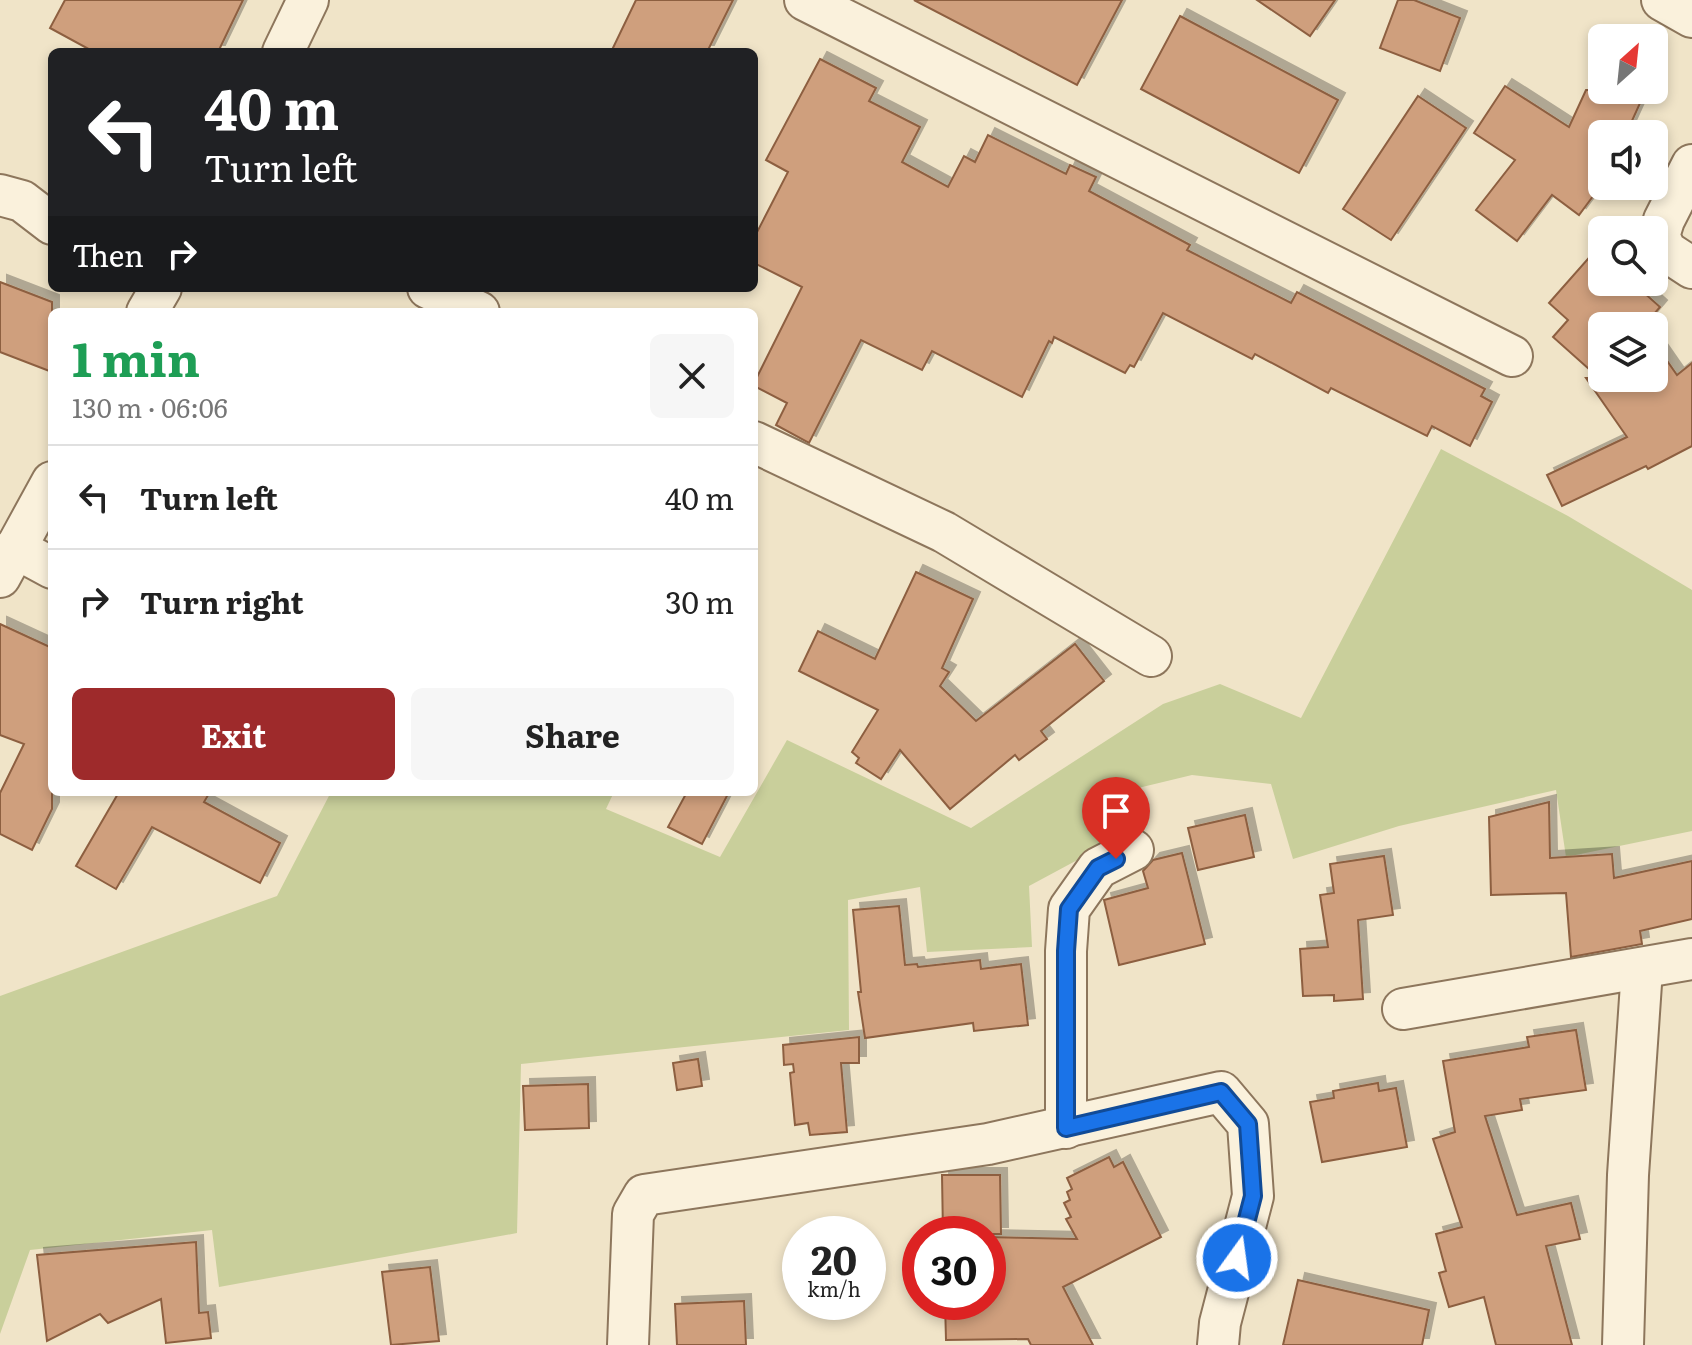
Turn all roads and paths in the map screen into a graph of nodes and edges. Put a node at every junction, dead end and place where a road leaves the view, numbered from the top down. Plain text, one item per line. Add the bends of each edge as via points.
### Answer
1 (308, 0) edge
2 (805, 0) edge
3 (1662, 0) edge
4 (1692, 17) edge
5 (285, 48) edge
6 (1692, 165) edge
7 (0, 195) edge
8 (48, 221) edge
9 (1692, 268) edge
10 (436, 292) edge
11 (470, 308) edge
12 (1512, 356) dead end
13 (758, 444) edge
14 (48, 489) edge
15 (8, 563) edge
16 (48, 568) edge
17 (1151, 656) dead end
18 (1133, 850) dead end
19 (1692, 959) edge
20 (1642, 969) junction
21 (1403, 1009) dead end
22 (1066, 1128) junction
23 (628, 1345) edge
24 (1218, 1345) edge
25 (1623, 1345) edge

1 - 5 street
2 - 12 street
3 - 4 street
6 - 9 street via 1659,236 1666,251
7 - 8 street via 22,201
10 - 11 street
13 - 17 street via 944,532
14 - 15 street
15 - 16 street
18 - 22 street via 1098,868 1069,909
19 - 20 street
20 - 21 street
20 - 25 street
22 - 23 street via 644,1195 633,1214
22 - 24 street via 1221,1092 1248,1124 1253,1196

